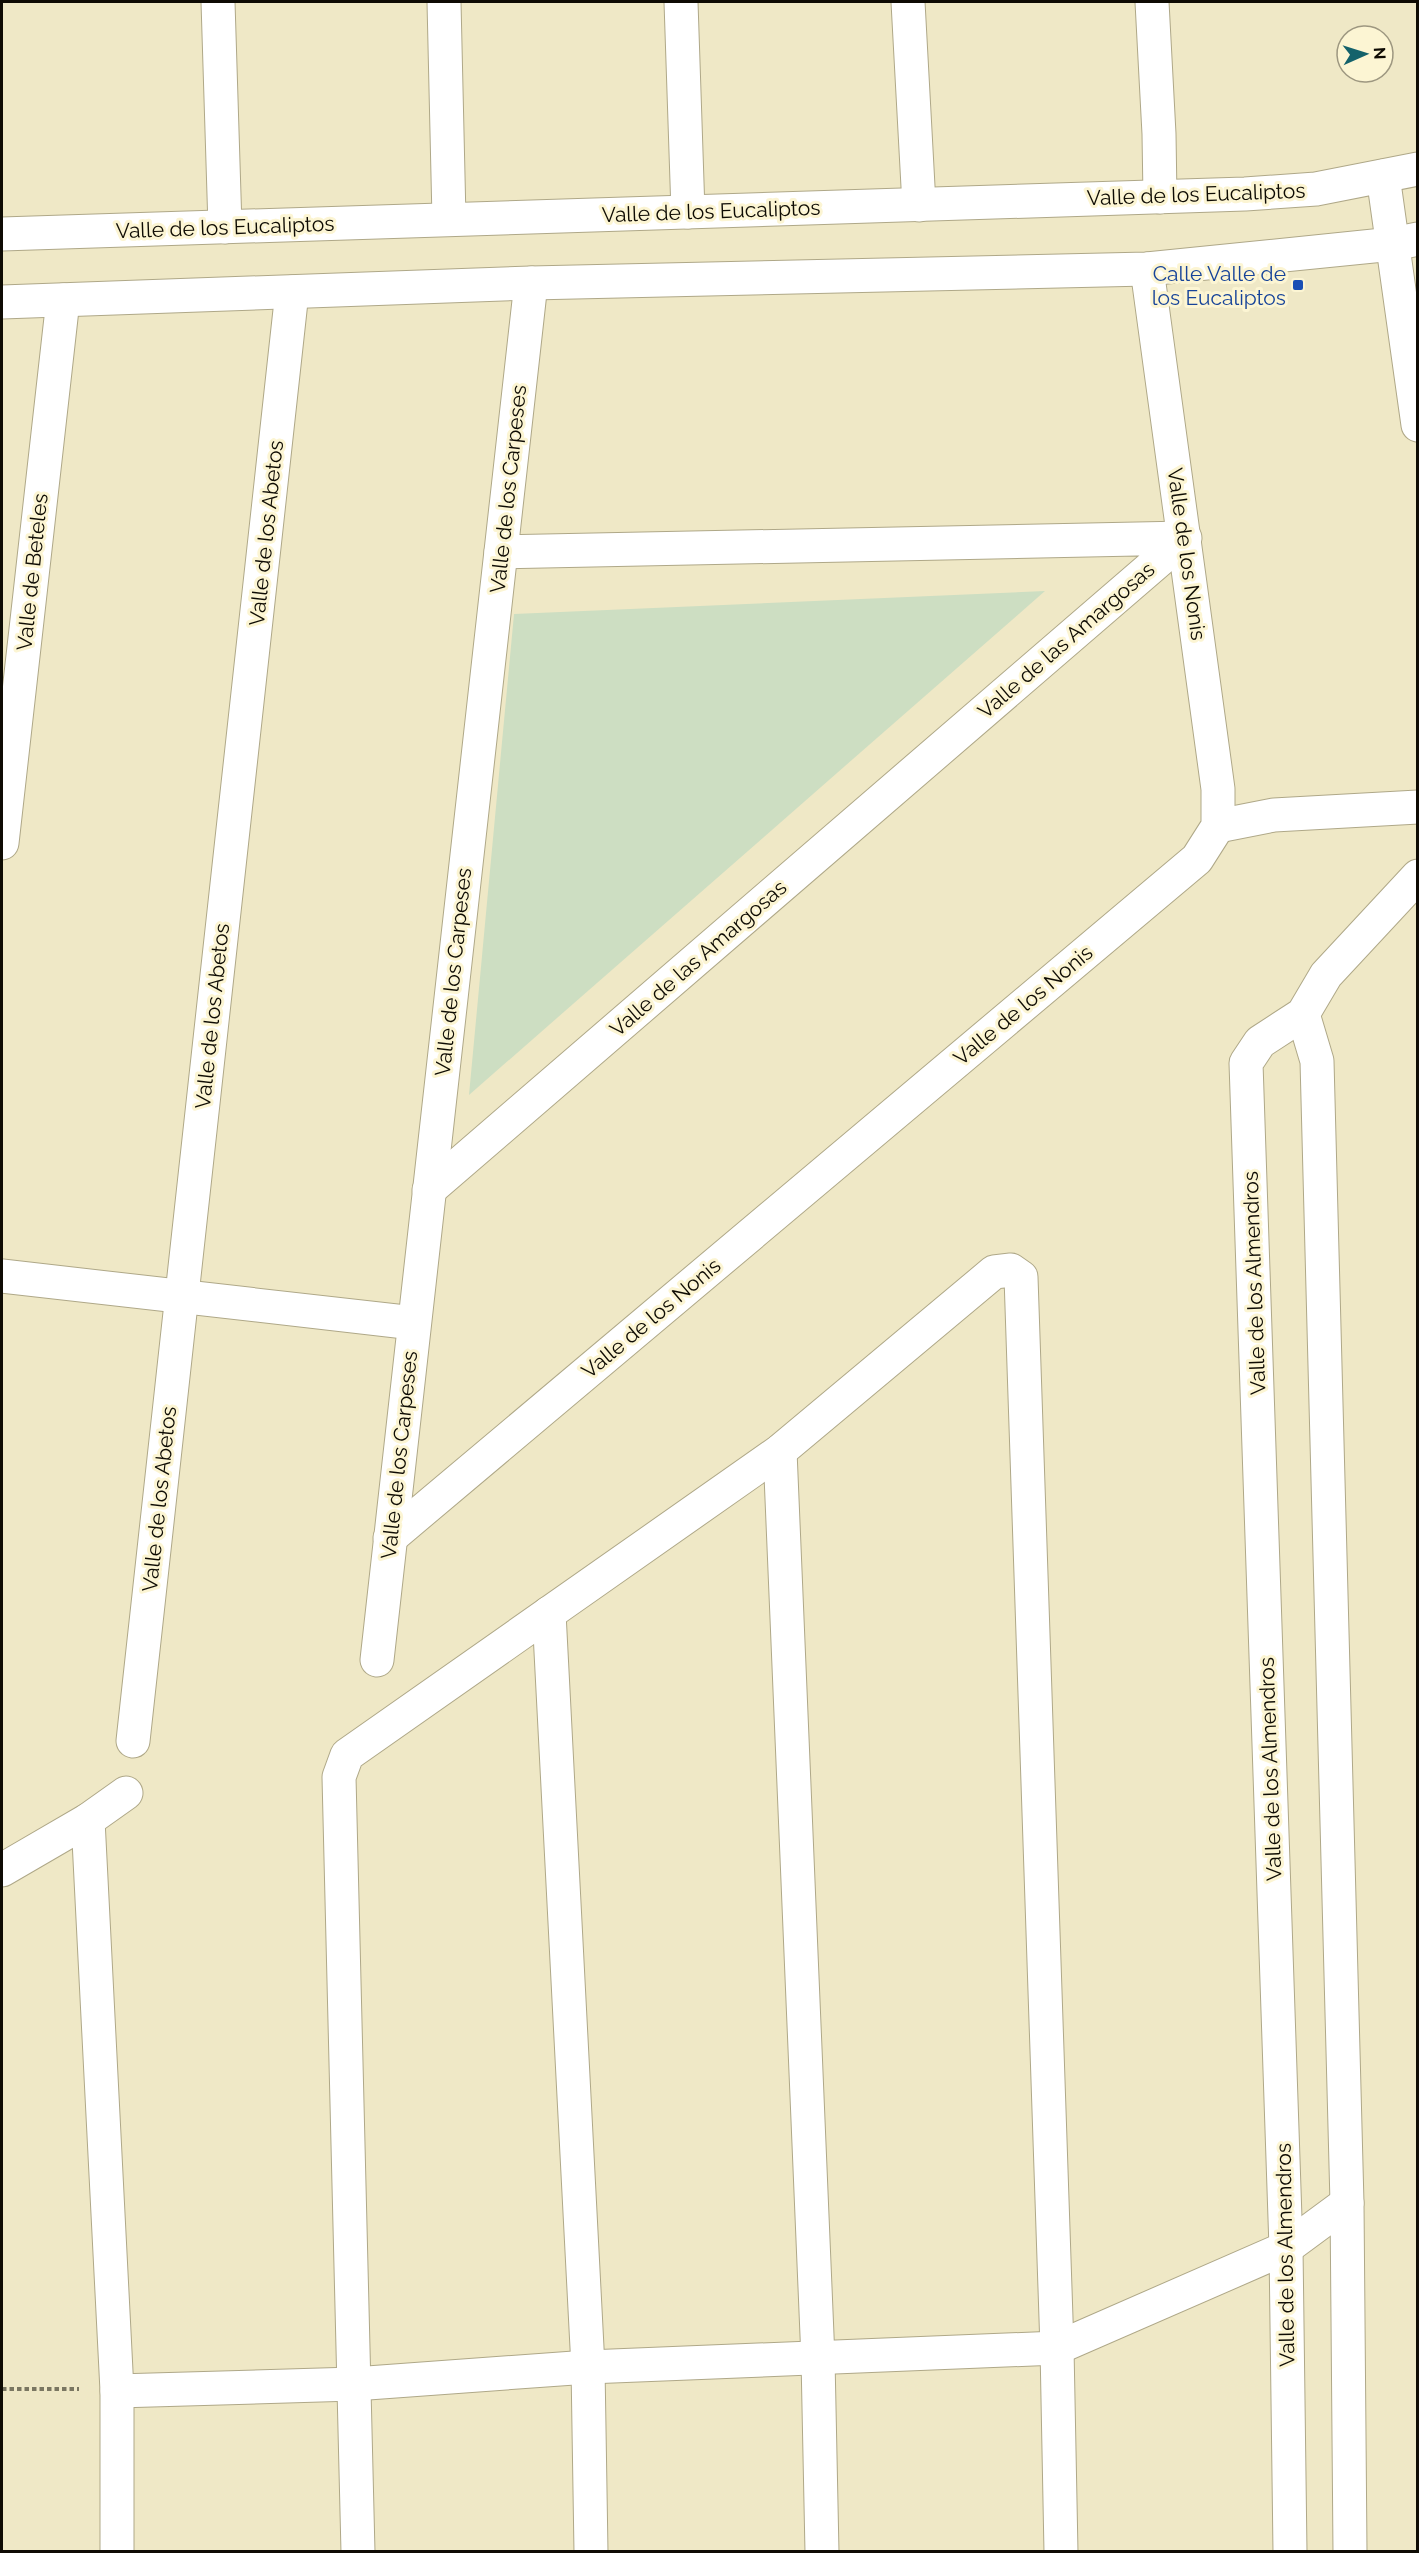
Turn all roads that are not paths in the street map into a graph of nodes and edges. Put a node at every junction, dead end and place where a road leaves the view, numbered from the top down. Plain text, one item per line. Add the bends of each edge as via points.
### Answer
1 (218, 2) edge
2 (444, 2) edge
3 (681, 2) edge
4 (908, 2) edge
5 (1152, 2) edge
6 (1418, 169) edge
7 (1383, 176) junction
8 (1160, 197) junction
9 (919, 205) junction
10 (688, 212) junction
11 (449, 219) junction
12 (225, 227) junction
13 (2, 234) edge
14 (1405, 242) edge
15 (1147, 269) junction
16 (531, 283) junction
17 (292, 292) junction
18 (63, 300) junction
19 (2, 302) edge
20 (1418, 425) edge
21 (1185, 538) junction
22 (501, 552) junction
23 (1418, 807) edge
24 (1218, 826) junction
25 (2, 843) edge
26 (1418, 876) edge
27 (1303, 1014) junction
28 (429, 1190) junction
29 (2, 1276) edge
30 (182, 1297) junction
31 (414, 1323) junction
32 (780, 1451) junction
33 (390, 1538) junction
34 (549, 1613) junction
35 (377, 1660) dead end
36 (133, 1741) dead end
37 (126, 1792) dead end
38 (88, 1820) junction
39 (2, 1870) edge
40 (1347, 2203) junction
41 (1286, 2248) junction
42 (1057, 2348) junction
43 (818, 2359) junction
44 (588, 2367) junction
45 (354, 2384) junction
46 (117, 2391) junction
47 (117, 2552) edge
48 (358, 2552) edge
49 (591, 2552) edge
50 (822, 2552) edge
51 (1061, 2552) edge
52 (1290, 2552) edge
53 (1350, 2552) edge

1 - 12 street
2 - 11 street
3 - 10 street
4 - 9 street
5 - 8 street
6 - 7 street, Valle de los Eucaliptos
7 - 8 street, Valle de los Eucaliptos via 1316,189
7 - 14 street
8 - 9 street, Valle de los Eucaliptos
9 - 10 street, Valle de los Eucaliptos
10 - 11 street, Valle de los Eucaliptos
11 - 12 street, Valle de los Eucaliptos
12 - 13 street, Valle de los Eucaliptos
14 - 15 street
14 - 20 street
15 - 16 street
15 - 21 street, Valle de los Nonis
16 - 17 street
16 - 22 street, Valle de los Carpeses
17 - 18 street
17 - 30 street, Valle de los Abetos
18 - 19 street
18 - 25 street, Valle de Beteles
21 - 22 street, Valle de las Amargosas
21 - 24 street, Valle de los Nonis via 1218,789
21 - 28 street, Valle de las Amargosas
22 - 28 street, Valle de los Carpeses
23 - 24 street via 1274,815
24 - 33 street, Valle de los Nonis via 1197,859
26 - 27 street, Valle de los Almendros via 1326,975
27 - 40 street via 1317,1061
27 - 41 street, Valle de los Almendros via 1260,1042 1246,1063
28 - 31 street, Valle de los Carpeses
29 - 30 street
30 - 31 street
30 - 36 street, Valle de los Abetos
31 - 33 street, Valle de los Carpeses
32 - 34 street
32 - 42 street via 994,1272 1011,1270 1021,1277
32 - 43 street
33 - 35 street, Valle de los Carpeses
34 - 44 street
34 - 45 street via 347,1755 339,1777
37 - 38 street
38 - 39 street
38 - 46 street
40 - 41 street
40 - 53 street
41 - 42 street
41 - 52 street, Valle de los Almendros
42 - 43 street
42 - 51 street
43 - 44 street
43 - 50 street
44 - 45 street
44 - 49 street
45 - 46 street
45 - 48 street
46 - 47 street

